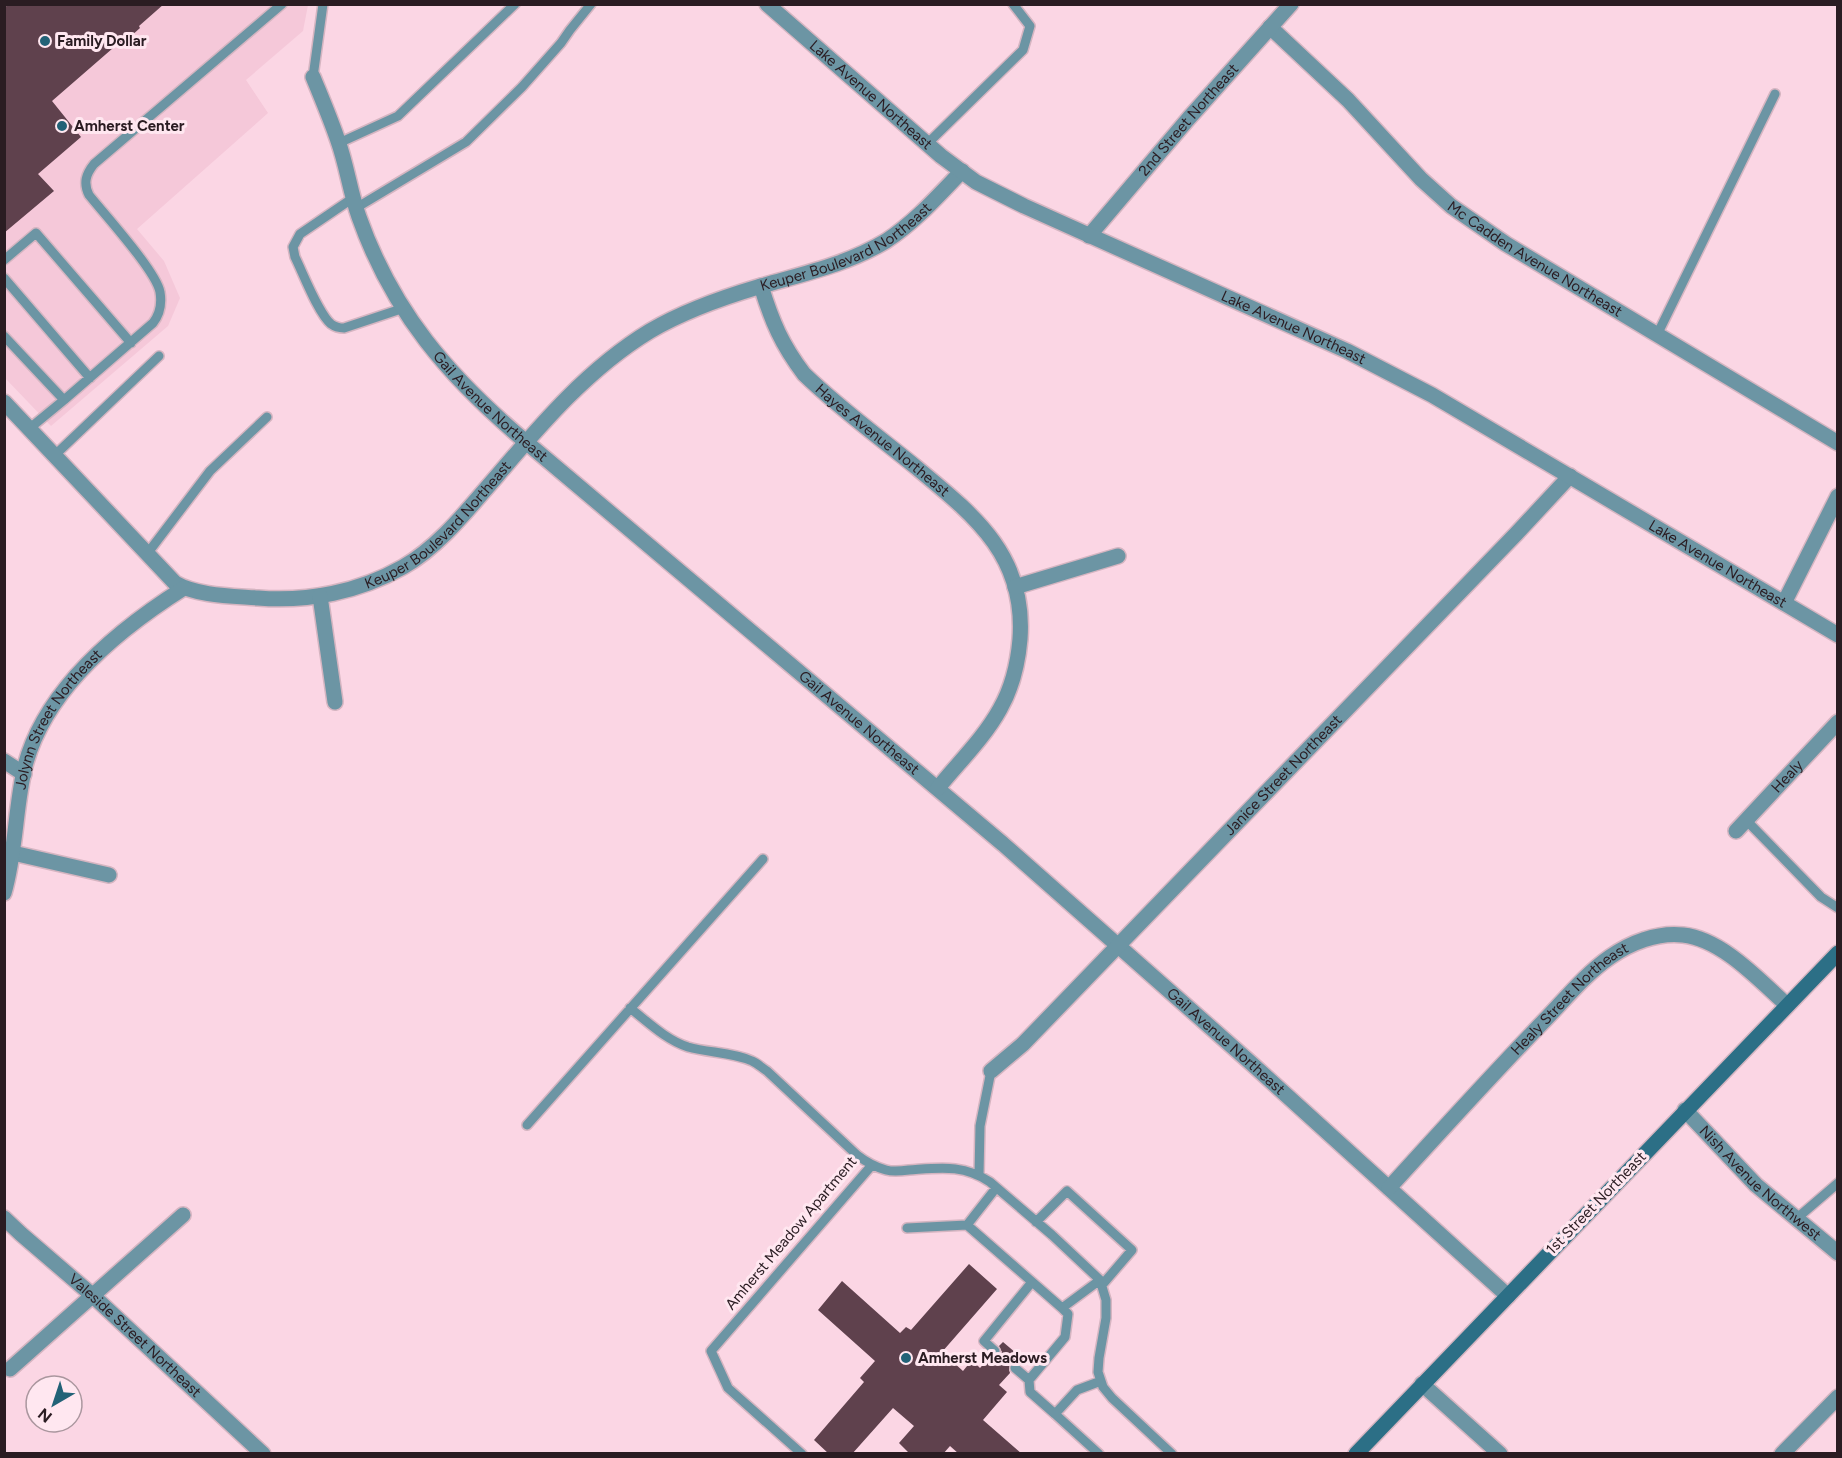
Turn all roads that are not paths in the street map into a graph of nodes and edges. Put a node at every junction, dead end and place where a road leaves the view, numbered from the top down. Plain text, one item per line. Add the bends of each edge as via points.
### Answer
1 (282, 4) edge
2 (323, 4) edge
3 (515, 4) edge
4 (591, 4) edge
5 (1012, 4) edge
6 (1291, 4) edge
7 (773, 7) edge
8 (1270, 27) junction
9 (314, 77) joint
10 (1775, 94) dead end
11 (339, 143) junction
12 (927, 144) junction
13 (962, 171) junction
14 (354, 203) junction
15 (1089, 236) junction
16 (4, 260) edge
17 (4, 278) edge
18 (761, 286) junction
19 (404, 308) junction
20 (1657, 335) junction
21 (4, 336) edge
22 (131, 343) junction
23 (159, 356) dead end
24 (90, 378) junction
25 (64, 400) junction
26 (4, 402) edge
27 (267, 417) dead end
28 (30, 428) junction
29 (526, 442) junction
30 (1838, 443) edge
31 (55, 455) junction
32 (1570, 476) junction
33 (1838, 496) edge
34 (147, 554) junction
35 (1118, 556) dead end
36 (1015, 587) junction
37 (184, 588) junction
38 (320, 596) junction
39 (1784, 603) junction
40 (1838, 635) edge
41 (335, 702) dead end
42 (1837, 722) edge
43 (4, 760) edge
44 (24, 774) junction
45 (938, 788) junction
46 (1741, 826) joint
47 (13, 853) junction
48 (763, 859) dead end
49 (109, 875) dead end
50 (4, 893) edge
51 (1838, 908) edge
52 (1118, 946) junction
53 (1838, 953) edge
54 (1787, 1005) junction
55 (630, 1008) junction
56 (991, 1071) joint
57 (1685, 1110) junction
58 (527, 1125) dead end
59 (872, 1165) junction
60 (979, 1175) junction
61 (1838, 1183) edge
62 (996, 1188) junction
63 (1389, 1188) junction
64 (183, 1215) dead end
65 (4, 1218) edge
66 (1796, 1219) junction
67 (1036, 1222) junction
68 (968, 1225) junction
69 (907, 1228) dead end
70 (1838, 1253) edge
71 (1032, 1282) junction
72 (1101, 1282) junction
73 (92, 1295) junction
74 (1508, 1296) junction
75 (1062, 1308) junction
76 (995, 1351) dead end
77 (1015, 1368) dead end
78 (10, 1369) dead end
79 (1029, 1380) junction
80 (1101, 1381) junction
81 (1422, 1384) junction
82 (1838, 1397) edge
83 (1055, 1413) junction
84 (263, 1454) edge
85 (802, 1454) edge
86 (1099, 1454) edge
87 (1172, 1454) edge
88 (1356, 1454) edge
89 (1500, 1454) edge
90 (1782, 1454) edge

1 - 22 lane via 88,171 85,180 89,195 151,273 160,292 157,318
2 - 9 lane
3 - 11 lane via 399,116
4 - 14 lane via 522,87 466,142
5 - 12 lane via 1030,27 1023,50
6 - 8 street, 2nd Street Northeast
7 - 12 street, Lake Avenue Northeast
8 - 15 street, 2nd Street Northeast
8 - 20 street, Mc Cadden Avenue Northeast via 1451,206 1506,244
9 - 11 street, Gail Avenue Northeast
10 - 20 lane
11 - 14 street, Gail Avenue Northeast
12 - 13 street, Lake Avenue Northeast
13 - 15 street, Lake Avenue Northeast via 976,182
13 - 18 street, Keuper Boulevard Northeast via 935,200 886,241 833,266
14 - 19 street, Gail Avenue Northeast via 387,282
14 - 19 lane via 300,234 293,247 295,257 322,312 339,328
15 - 32 street, Lake Avenue Northeast via 1356,355
16 - 22 lane via 36,233
17 - 24 lane
18 - 29 street, Keuper Boulevard Northeast via 716,300 650,332 602,366
18 - 36 street, Hayes Avenue Northeast via 776,330 804,374 972,514 998,547
19 - 29 street, Gail Avenue Northeast via 444,365
20 - 30 street, Mc Cadden Avenue Northeast
21 - 25 lane
22 - 24 lane
23 - 31 lane
24 - 25 lane
25 - 28 lane
26 - 28 street, Keuper Boulevard Northeast
27 - 34 lane via 210,471
28 - 31 street, Keuper Boulevard Northeast
29 - 38 street, Keuper Boulevard Northeast via 461,517 405,566 366,585
29 - 45 street, Gail Avenue Northeast
31 - 34 street, Keuper Boulevard Northeast
32 - 39 street, Lake Avenue Northeast
32 - 52 street, Janice Street Northeast
33 - 39 street
34 - 37 street, Keuper Boulevard Northeast via 175,584
35 - 36 street
36 - 45 street, Hayes Avenue Northeast via 1021,627 1019,654 1007,695 987,729
37 - 38 street, Keuper Boulevard Northeast via 274,599
37 - 44 street, Jolynn Street Northeast via 121,633 71,682 34,739
38 - 41 street
39 - 40 street, Lake Avenue Northeast
42 - 46 street, Healy
43 - 44 street
44 - 47 street, Jolynn Street Northeast
45 - 52 street, Gail Avenue Northeast
46 - 51 lane
47 - 49 street
47 - 50 street, Jolynn Street Northeast
48 - 55 lane
52 - 56 street, Janice Street Northeast via 1023,1044
52 - 63 street, Gail Avenue Northeast
53 - 54 main road, 1st Street Northeast
54 - 57 main road, 1st Street Northeast
54 - 63 street, Healy Street Northeast via 1746,968 1701,940 1670,934 1632,944 1609,957 1582,982
55 - 58 lane
55 - 59 lane, Amherst Meadow Apartment via 678,1043 754,1062
56 - 60 lane via 980,1126
57 - 66 street, Nish Avenue Northwest via 1756,1185
57 - 74 main road, 1st Street Northeast
59 - 60 lane via 888,1171 955,1168
59 - 85 lane, Amherst Meadow Apartment via 711,1352 728,1388
60 - 62 lane
61 - 66 lane
62 - 67 lane
62 - 68 lane
63 - 74 street, Gail Avenue Northeast
64 - 73 street
65 - 73 street, Valeside Street Northeast
66 - 70 street, Nish Avenue Northwest
67 - 72 lane
67 - 72 lane via 1067,1191 1132,1250
68 - 69 lane
68 - 71 lane
71 - 75 lane
71 - 76 lane via 984,1341
72 - 75 lane
72 - 80 lane via 1106,1309 1098,1372
73 - 78 street
73 - 84 street, Valeside Street Northeast
74 - 81 main road, 1st Street Northeast
75 - 79 lane via 1068,1314 1065,1337
77 - 79 lane
79 - 83 lane via 1030,1392
80 - 83 lane via 1077,1390
80 - 87 lane via 1112,1398
81 - 88 main road, 1st Street Northeast
81 - 89 street
82 - 90 street
83 - 86 lane

